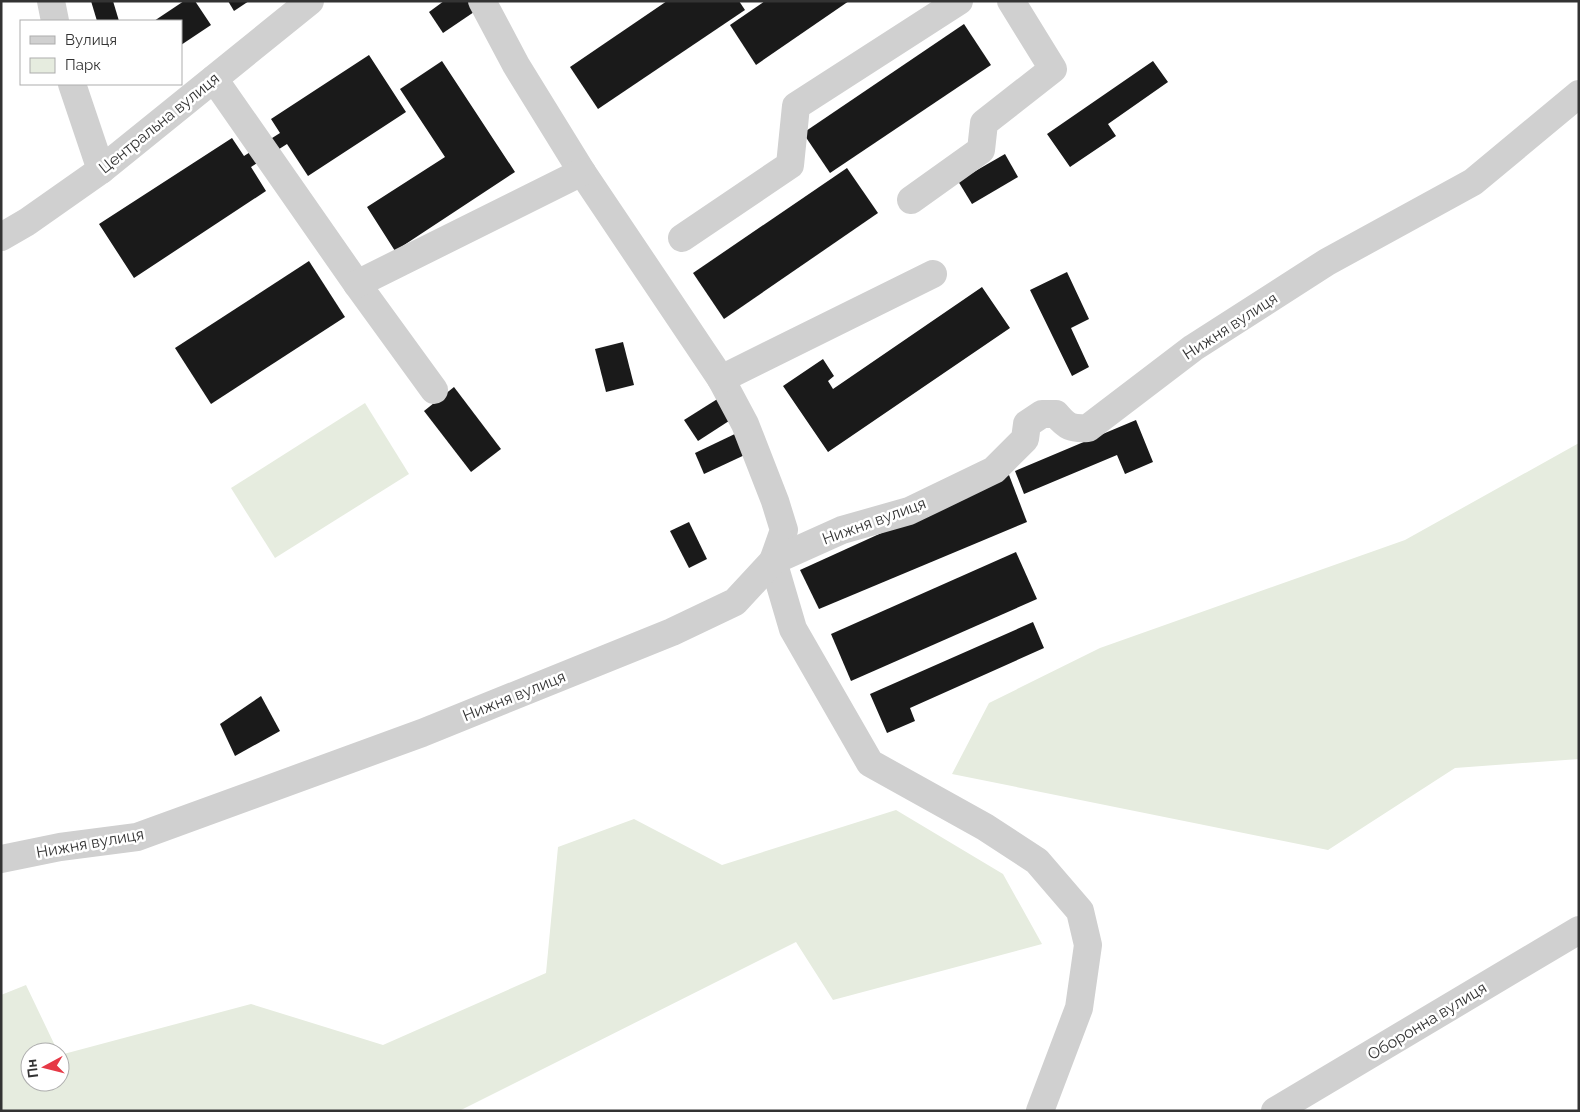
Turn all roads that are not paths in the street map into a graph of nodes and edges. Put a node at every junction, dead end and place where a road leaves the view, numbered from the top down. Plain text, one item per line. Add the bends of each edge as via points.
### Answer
1 (51, 1) edge
2 (310, 1) edge
3 (482, 1) edge
4 (959, 1) edge
5 (1011, 1) edge
6 (55, 20) edge
7 (214, 79) junction
8 (72, 85) edge
9 (1579, 94) edge
10 (101, 170) junction
11 (582, 172) junction
12 (911, 200) dead end
13 (1, 237) edge
14 (682, 238) dead end
15 (933, 274) dead end
16 (357, 284) junction
17 (721, 379) junction
18 (434, 390) dead end
19 (773, 561) junction
20 (1, 859) edge
21 (1579, 930) edge
22 (1040, 1111) edge
23 (1275, 1111) edge

1 - 6 street
2 - 7 street, Центральна вулиця
3 - 11 street
4 - 14 street via 796,106 790,165
5 - 12 street via 1053,69 984,123 981,150
7 - 10 street, Центральна вулиця
7 - 16 street
8 - 10 street
9 - 19 street, Нижня вулиця via 1473,182 1311,273 1193,348 1088,428 1067,426 1056,414 1042,414 1027,424 1025,439 994,470 909,511 842,530
10 - 13 street, Центральна вулиця
11 - 16 street
11 - 17 street
15 - 17 street
16 - 18 street
17 - 19 street via 744,424 784,530
19 - 20 street, Нижня вулиця via 735,602 672,632 422,733 137,837
19 - 22 street via 793,629 870,763 985,827 1037,861 1080,911 1088,945 1078,1008
21 - 23 street, Оборонна вулиця

